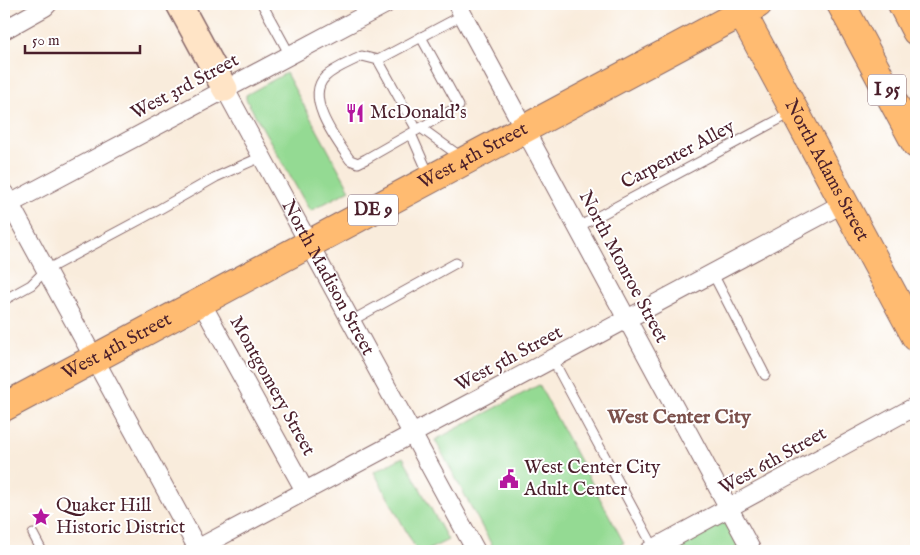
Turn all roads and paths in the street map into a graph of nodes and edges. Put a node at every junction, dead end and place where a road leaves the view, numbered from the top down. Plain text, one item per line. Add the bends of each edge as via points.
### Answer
1 (48, 4) edge
2 (180, 4) edge
3 (262, 4) edge
4 (386, 4) edge
5 (841, 4) edge
6 (745, 7) edge
7 (460, 9) edge
8 (4, 30) edge
9 (421, 37) junction
10 (290, 54) junction
11 (378, 60) junction
12 (225, 89) junction
13 (794, 111) junction
14 (524, 129) junction
15 (416, 131) junction
16 (916, 144) edge
17 (262, 157) junction
18 (466, 160) junction
19 (431, 179) junction
20 (6, 202) edge
21 (844, 203) junction
22 (578, 227) junction
23 (309, 244) junction
24 (456, 263) dead end
25 (46, 270) junction
26 (713, 274) junction
27 (4, 300) edge
28 (201, 302) junction
29 (627, 320) junction
30 (351, 321) junction
31 (916, 337) edge
32 (94, 359) junction
33 (553, 360) junction
34 (765, 375) dead end
35 (916, 406) edge
36 (4, 407) edge
37 (412, 434) junction
38 (306, 491) junction
39 (729, 509) junction
40 (33, 534) dead end
41 (197, 550) edge
42 (652, 550) edge
43 (42, 551) edge
44 (476, 551) edge
45 (752, 551) edge

1 - 8 street
2 - 12 street, North Madison Street
3 - 10 lane
4 - 10 street, West 3rd Street
5 - 16 main road, I 95
6 - 13 main road, North Adams Street
6 - 14 main road, West 4th Street / DE 9
7 - 9 lane
7 - 14 street, North Monroe Street
9 - 11 lane
9 - 15 lane via 459,106
10 - 12 street, West 3rd Street
11 - 15 lane
11 - 15 lane via 362,56 326,75 319,83 319,107 350,160 358,162
12 - 17 street, North Madison Street
12 - 20 street, West 3rd Street
13 - 21 main road, North Adams Street
13 - 22 lane, Carpenter Alley
14 - 18 main road, West 4th Street / DE 9
14 - 22 street, North Monroe Street
15 - 18 lane
15 - 19 lane
17 - 23 street, North Madison Street
17 - 25 lane via 216,177
18 - 19 main road, West 4th Street / DE 9
19 - 23 main road, West 4th Street / DE 9
20 - 25 street
21 - 26 street, West 5th Street
21 - 31 main road, North Adams Street
22 - 29 street, North Monroe Street
23 - 28 main road, West 4th Street / DE 9
23 - 30 street, North Madison Street
24 - 30 lane
25 - 27 lane via 31,285
25 - 32 street
26 - 29 street, West 5th Street
26 - 34 lane
28 - 32 main road, West 4th Street / DE 9
28 - 38 street, Montgomery Street
29 - 33 street, West 5th Street
29 - 39 street, North Monroe Street
30 - 37 street, North Madison Street
32 - 36 main road, West 4th Street / DE 9
32 - 41 street
33 - 37 street, West 5th Street
33 - 42 lane
35 - 39 street, West 6th Street
37 - 38 street, West 5th Street
37 - 44 street, North Madison Street
38 - 41 street, West 5th Street
39 - 42 street, West 6th Street
39 - 45 street, North Monroe Street
40 - 43 lane

